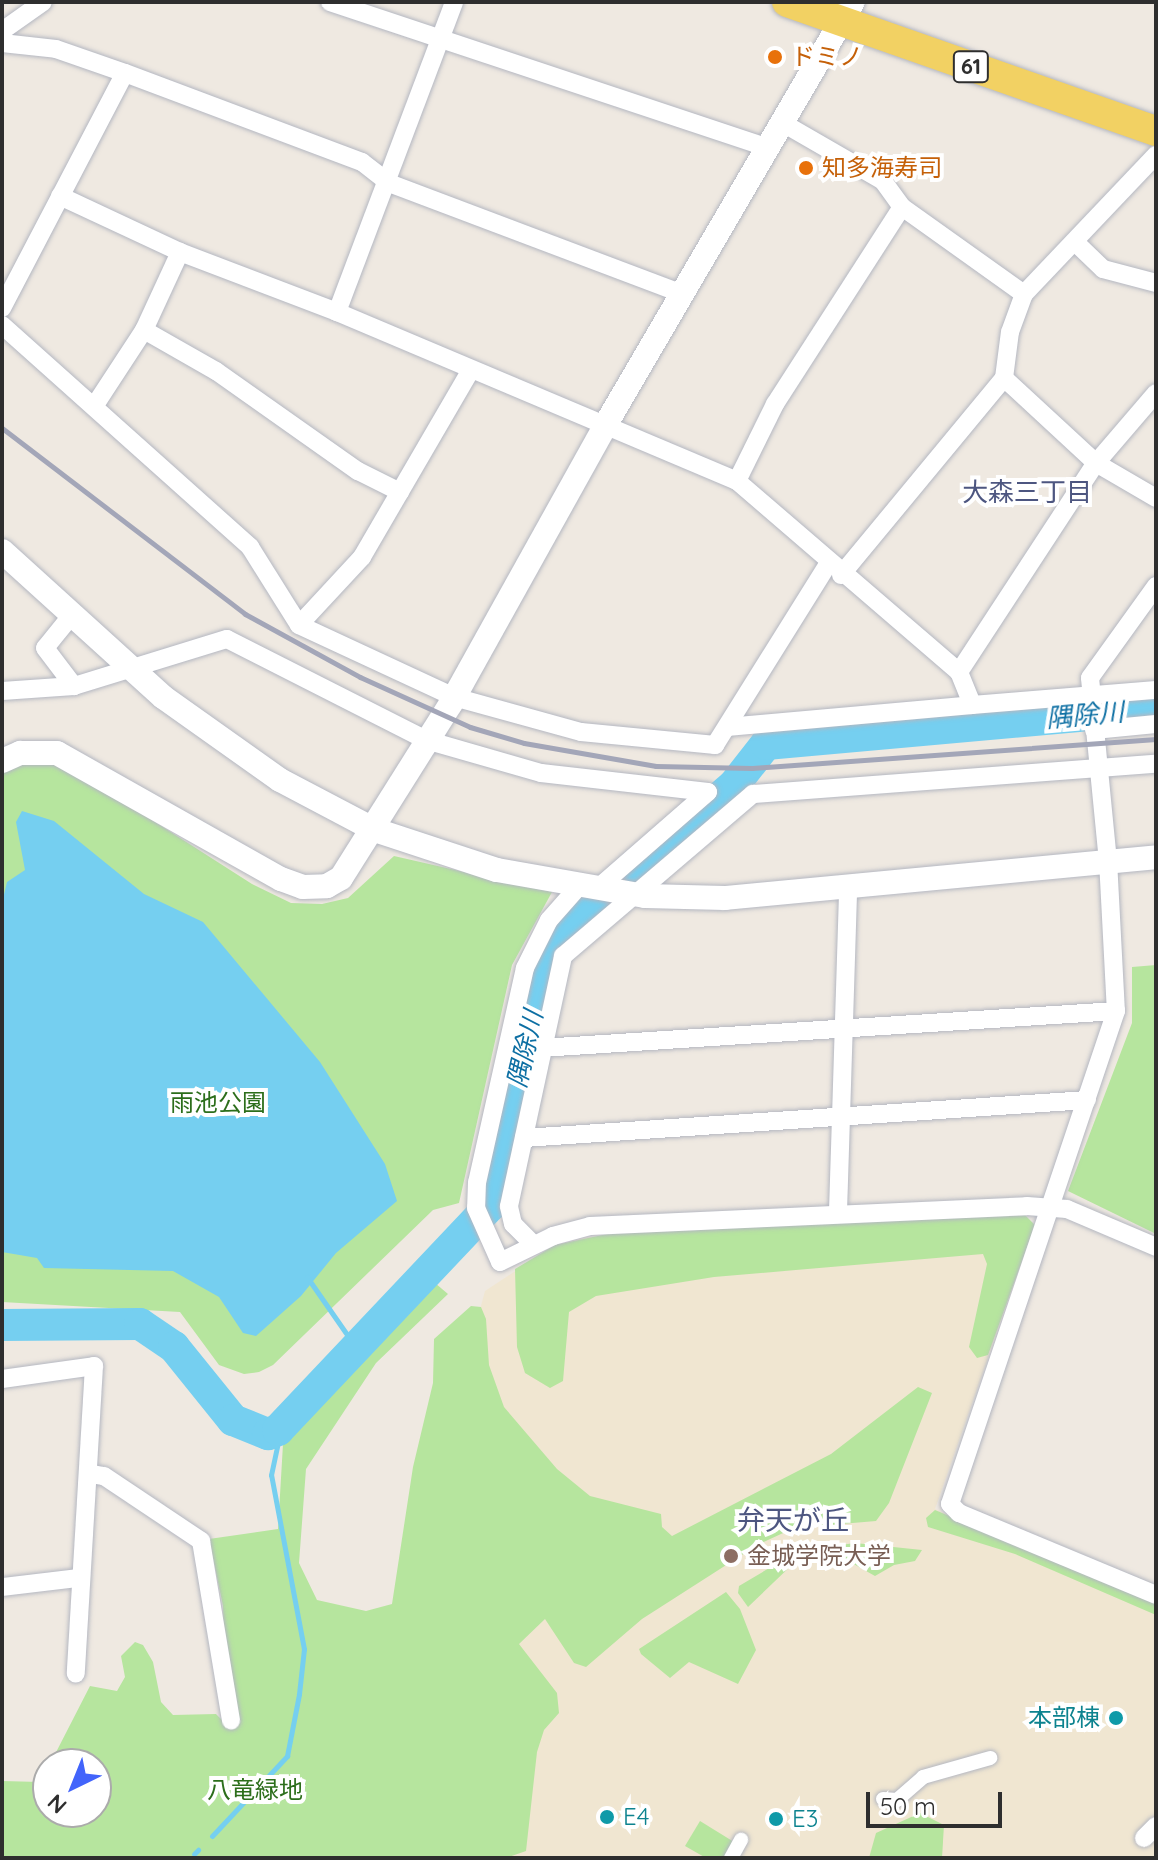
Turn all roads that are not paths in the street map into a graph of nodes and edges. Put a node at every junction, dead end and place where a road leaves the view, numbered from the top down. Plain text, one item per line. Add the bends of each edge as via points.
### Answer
1 (43, 2) edge
2 (330, 2) edge
3 (454, 2) edge
4 (787, 2) edge
5 (848, 12) edge
6 (2, 31) edge
7 (441, 38) junction
8 (2, 43) edge
9 (125, 73) junction
10 (781, 122) junction
11 (1156, 131) edge
12 (766, 147) junction
13 (1156, 155) edge
14 (389, 183) junction
15 (60, 196) junction
16 (902, 207) junction
17 (1075, 242) junction
18 (180, 252) junction
19 (1156, 283) edge
20 (683, 294) junction
21 (1024, 294) junction
22 (2, 308) edge
23 (337, 312) junction
24 (2, 325) edge
25 (144, 330) junction
26 (471, 370) junction
27 (1004, 378) junction
28 (1156, 393) edge
29 (95, 405) junction
30 (606, 424) junction
31 (1096, 463) junction
32 (737, 481) junction
33 (400, 492) junction
34 (1156, 498) edge
35 (2, 551) edge
36 (835, 570) junction
37 (1156, 586) edge
38 (79, 624) junction
39 (299, 625) junction
40 (131, 669) junction
41 (959, 672) junction
42 (74, 686) junction
43 (3, 687) edge
44 (1156, 690) edge
45 (454, 697) junction
46 (972, 705) junction
47 (1094, 714) junction
48 (1156, 724) edge
49 (727, 727) junction
50 (426, 740) junction
51 (2, 761) edge
52 (1156, 764) edge
53 (1099, 771) junction
54 (375, 830) junction
55 (1156, 857) edge
56 (1108, 860) junction
57 (848, 888) junction
58 (607, 890) junction
59 (1116, 1011) junction
60 (842, 1028) junction
61 (541, 1048) junction
62 (1087, 1100) junction
63 (842, 1116) junction
64 (524, 1138) junction
65 (1050, 1206) junction
66 (838, 1212) junction
67 (533, 1244) junction
68 (1156, 1247) edge
69 (2, 1379) edge
70 (91, 1474) junction
71 (78, 1578) junction
72 (2, 1587) edge
73 (1156, 1595) edge
74 (76, 1673) dead end
75 (231, 1721) dead end
76 (990, 1758) dead end
77 (883, 1799) dead end
78 (741, 1840) dead end
79 (731, 1858) edge

1 - 6 street
2 - 7 street
3 - 7 street
4 - 5 main road, 61
5 - 10 street
5 - 11 main road, 61
7 - 12 street
7 - 14 street
8 - 9 street via 56,49
9 - 14 street via 362,162
9 - 15 street
10 - 12 street
10 - 16 street via 883,181
12 - 20 street
13 - 17 street
14 - 20 street
14 - 23 street
15 - 18 street
15 - 22 street
16 - 21 street
16 - 32 street via 775,404
17 - 19 street via 1103,269
17 - 21 street
18 - 23 street
18 - 25 street
20 - 30 street
21 - 27 street via 1010,332
23 - 26 street
24 - 29 street
25 - 29 street
25 - 33 street via 216,371 358,471
26 - 30 street
26 - 33 street
27 - 31 street
27 - 36 street
28 - 31 street
29 - 39 street via 250,547
30 - 32 street
30 - 45 street
31 - 34 street
31 - 41 street
32 - 36 street
33 - 39 street via 362,557
35 - 38 street
36 - 41 street
36 - 49 street
37 - 47 street via 1090,678
38 - 40 street
38 - 42 street via 45,648
39 - 45 street
40 - 42 street
40 - 50 street via 227,639
40 - 54 street via 280,780
41 - 46 street
42 - 43 street
44 - 47 street
45 - 49 street via 581,732 715,745
45 - 50 street
46 - 47 street
46 - 49 street
47 - 48 street
47 - 53 street
50 - 54 street
50 - 58 street via 541,773 708,792
51 - 54 street via 20,753 57,753 303,887 327,886 341,878
52 - 53 street
53 - 56 street
53 - 58 street via 753,794
54 - 58 street via 497,870
55 - 56 street
56 - 57 street
56 - 59 street
57 - 58 street via 725,898
57 - 60 street
58 - 61 street via 563,956
58 - 67 street via 549,920 525,968 476,1208 500,1262
59 - 60 street
59 - 62 street
60 - 61 street
60 - 63 street
61 - 64 street
62 - 63 street
62 - 65 street
63 - 64 street
63 - 66 street
64 - 67 street via 509,1206 513,1224
65 - 66 street
65 - 68 street
65 - 73 street via 950,1504 959,1513
66 - 67 street via 590,1226
69 - 70 street via 94,1366
70 - 71 street
70 - 75 street via 104,1476 201,1541
71 - 72 street
71 - 74 street
76 - 77 street via 923,1777 897,1800
78 - 79 street

